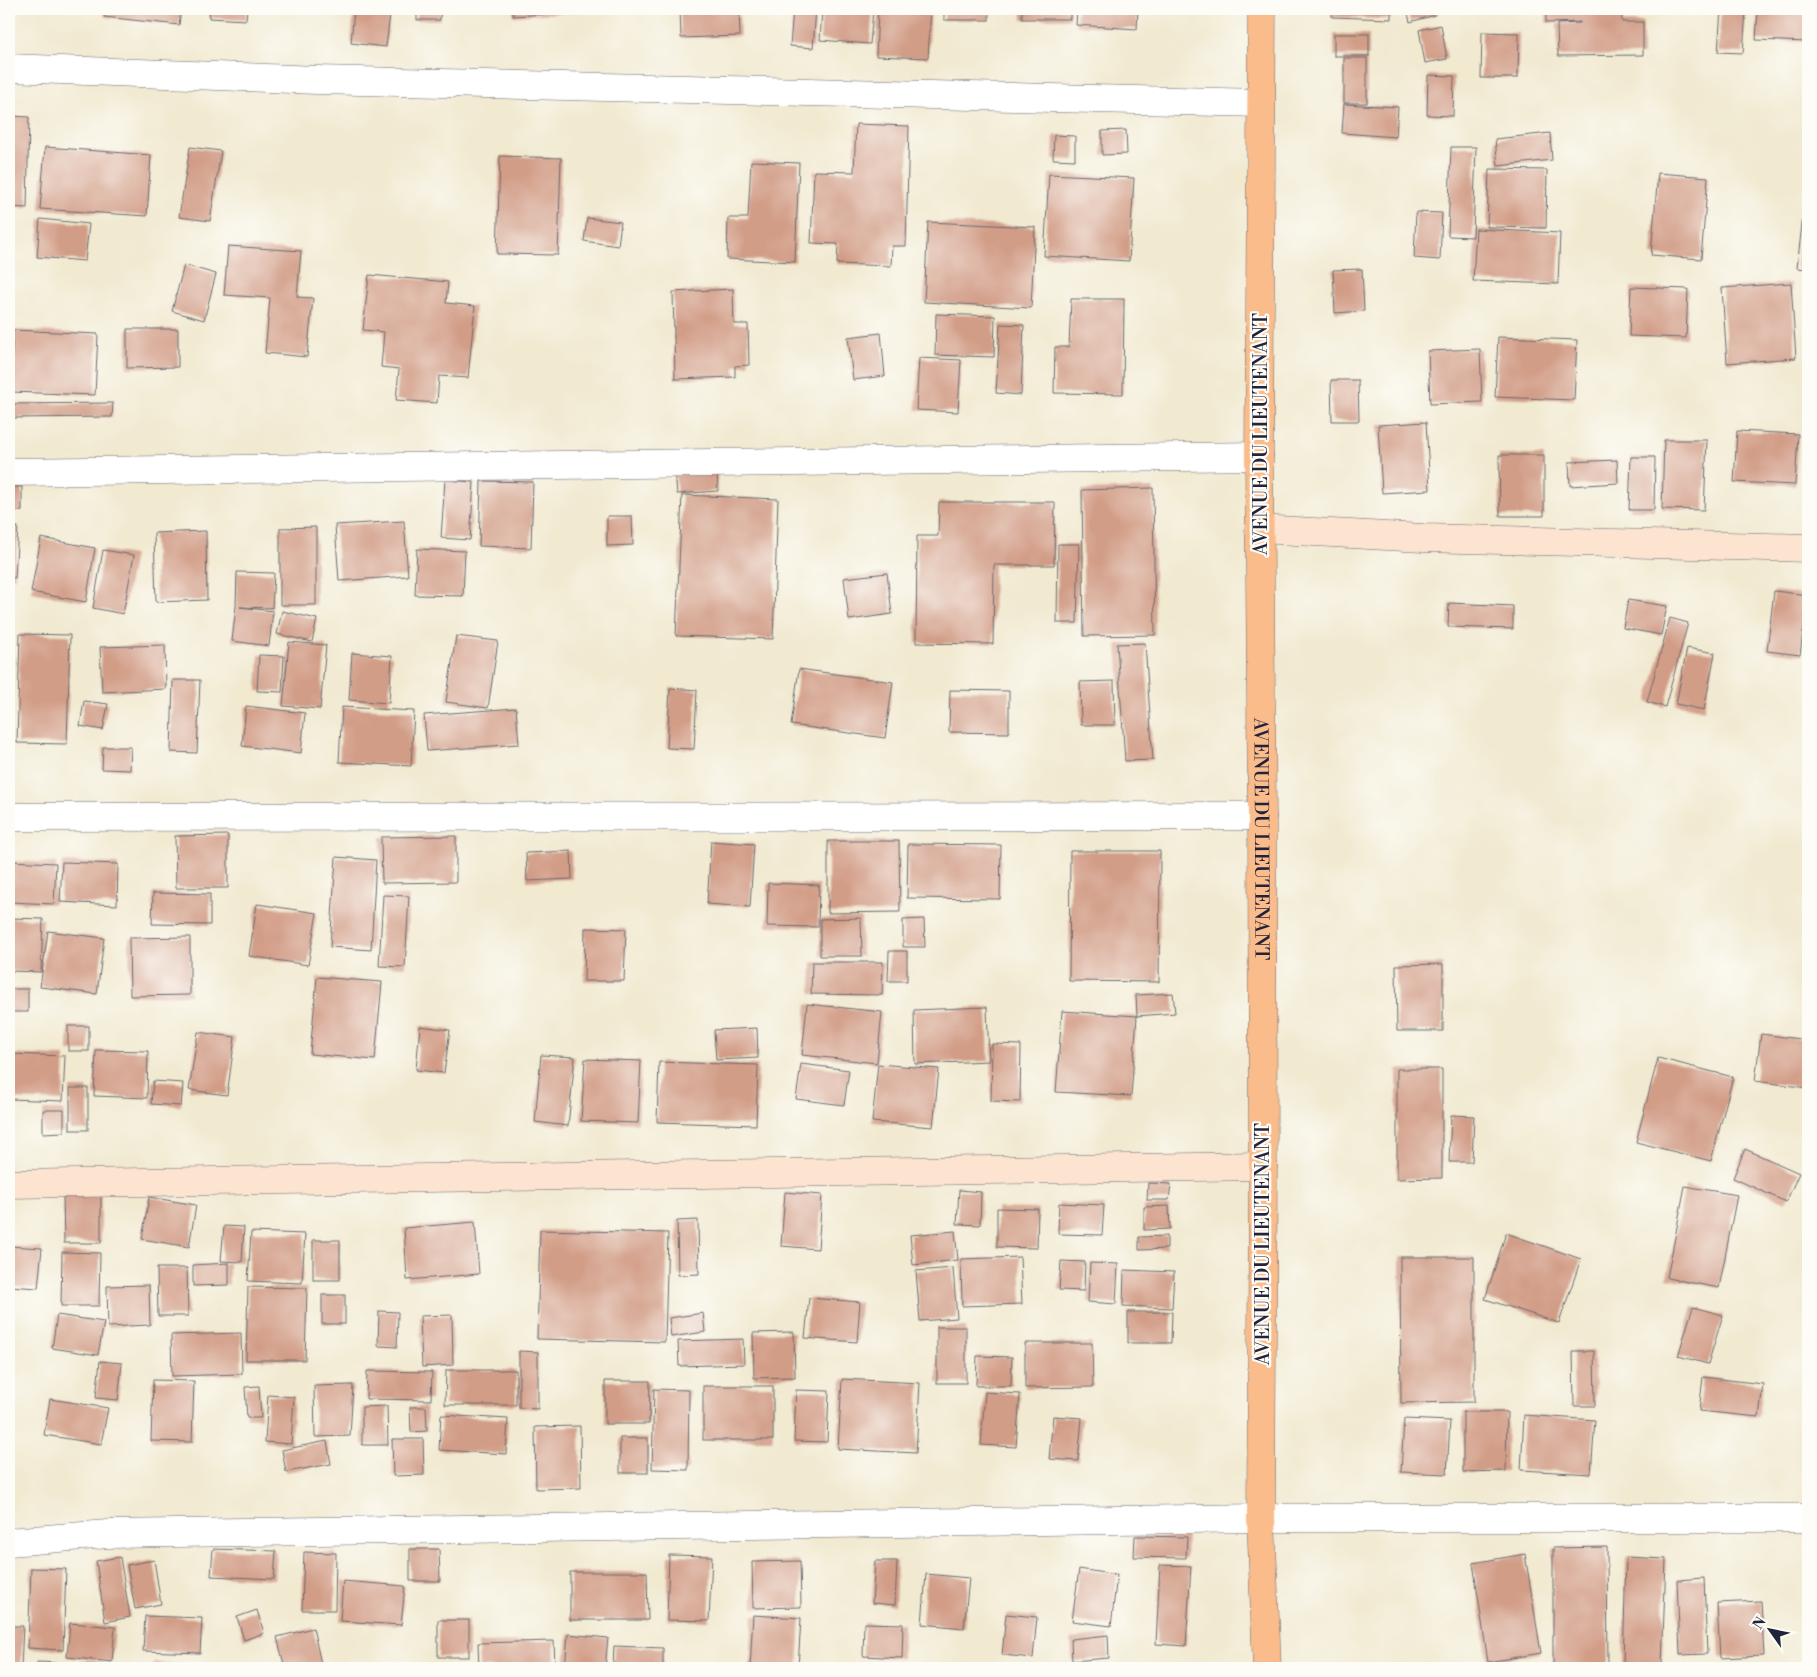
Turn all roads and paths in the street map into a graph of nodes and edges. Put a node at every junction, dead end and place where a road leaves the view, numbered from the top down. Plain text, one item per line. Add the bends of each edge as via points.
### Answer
1 (1262, 9) edge
2 (9, 68) edge
3 (1261, 103) junction
4 (1259, 456) junction
5 (9, 472) edge
6 (1259, 529) junction
7 (1808, 548) edge
8 (1262, 816) junction
9 (9, 817) edge
10 (1263, 1166) junction
11 (9, 1184) edge
12 (1261, 1518) junction
13 (1808, 1518) edge
14 (9, 1542) edge
15 (1266, 1668) edge

1 - 3 main road, AVENUE DU LIEUTENANT
2 - 3 street via 317,80
3 - 4 main road, AVENUE DU LIEUTENANT
4 - 5 street
4 - 6 main road, AVENUE DU LIEUTENANT
6 - 7 street via 1424,538
6 - 8 main road, AVENUE DU LIEUTENANT
8 - 9 street
8 - 10 main road, AVENUE DU LIEUTENANT
10 - 11 street
10 - 12 main road, AVENUE DU LIEUTENANT
12 - 13 street
12 - 14 street via 108,1534
12 - 15 main road, AVENUE DU LIEUTENANT

